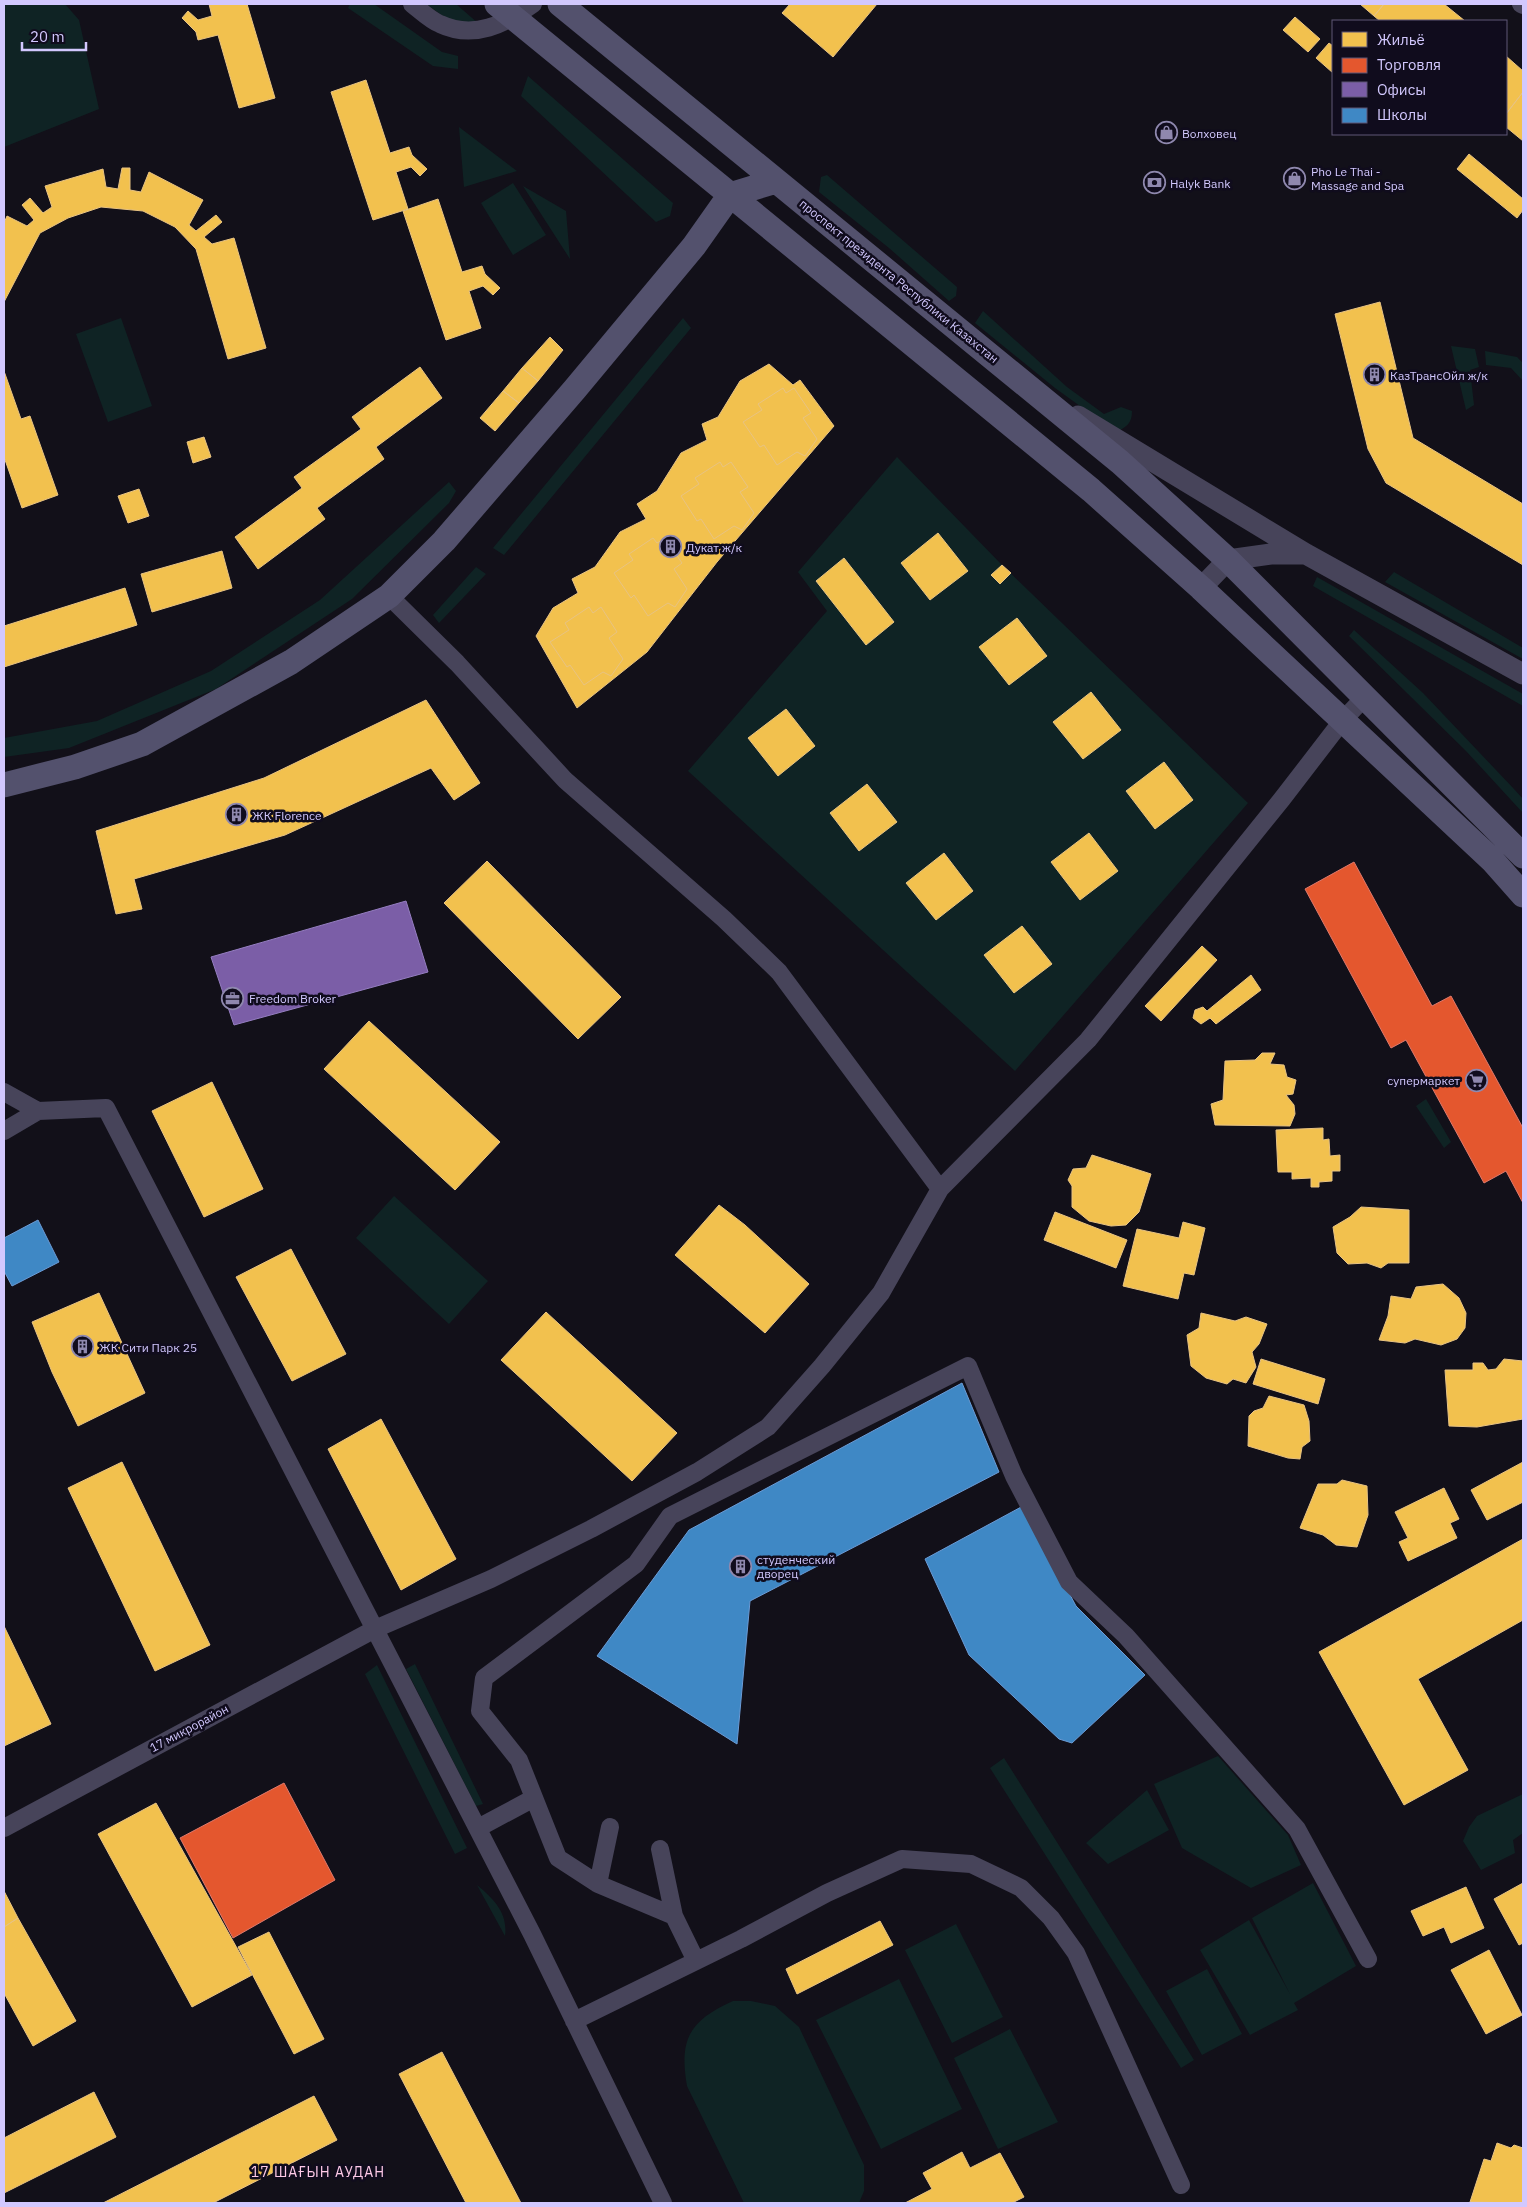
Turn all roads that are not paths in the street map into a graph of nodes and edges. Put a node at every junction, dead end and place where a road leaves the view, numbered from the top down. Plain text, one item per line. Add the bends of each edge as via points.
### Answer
1 (412, 4) edge
2 (560, 4) edge
3 (515, 8) edge
4 (776, 181) junction
5 (730, 195) junction
6 (1022, 382) junction
7 (1306, 554) junction
8 (1228, 560) junction
9 (1201, 588) junction
10 (389, 596) junction
11 (1523, 674) edge
12 (1365, 697) junction
13 (1342, 721) junction
14 (4, 785) edge
15 (1523, 856) edge
16 (1523, 895) edge
17 (4, 1092) edge
18 (38, 1111) junction
19 (4, 1131) edge
20 (940, 1189) junction
21 (375, 1629) junction
22 (534, 1798) junction
23 (610, 1827) dead end
24 (4, 1828) edge
25 (478, 1828) junction
26 (660, 1849) dead end
27 (598, 1884) junction
28 (674, 1916) junction
29 (1368, 1959) dead end
30 (696, 1961) junction
31 (574, 2021) junction
32 (1181, 2184) dead end
33 (663, 2203) edge

1 - 3 street via 439,24 462,31 495,26
2 - 4 main road, проспект президента Республики Казахстан
3 - 5 main road
4 - 5 main road
4 - 6 main road, проспект президента Республики Казахстан
5 - 9 main road via 1091,490
5 - 10 main road via 694,246 575,389 444,541
6 - 7 street
6 - 8 main road, проспект президента Республики Казахстан via 1120,462
7 - 8 street via 1272,554
7 - 11 street
8 - 9 street
8 - 12 main road, проспект президента Республики Казахстан
9 - 13 main road
10 - 14 main road via 291,662 142,744 75,768
10 - 20 street via 457,663 566,780 724,919 779,972
12 - 13 street, 17 микрорайон
12 - 15 main road, проспект президента Республики Казахстан
13 - 16 main road via 1492,860
13 - 20 street, 17 микрорайон via 1088,1040
17 - 18 street
18 - 19 street
18 - 21 street via 106,1108
20 - 21 street, 17 микрорайон via 881,1293 768,1427 697,1472 591,1529 491,1579
21 - 24 street, 17 микрорайон
21 - 25 street
22 - 25 street
22 - 27 street via 558,1858
22 - 29 street via 519,1760 480,1711 484,1678 636,1564 670,1516 968,1366 1014,1476 1069,1582 1126,1636 1297,1828
23 - 27 street
25 - 31 street
26 - 28 street
27 - 28 street
28 - 30 street
30 - 31 street
30 - 32 street via 827,1893 902,1859 971,1864 1021,1888 1051,1918 1076,1953
31 - 33 street

